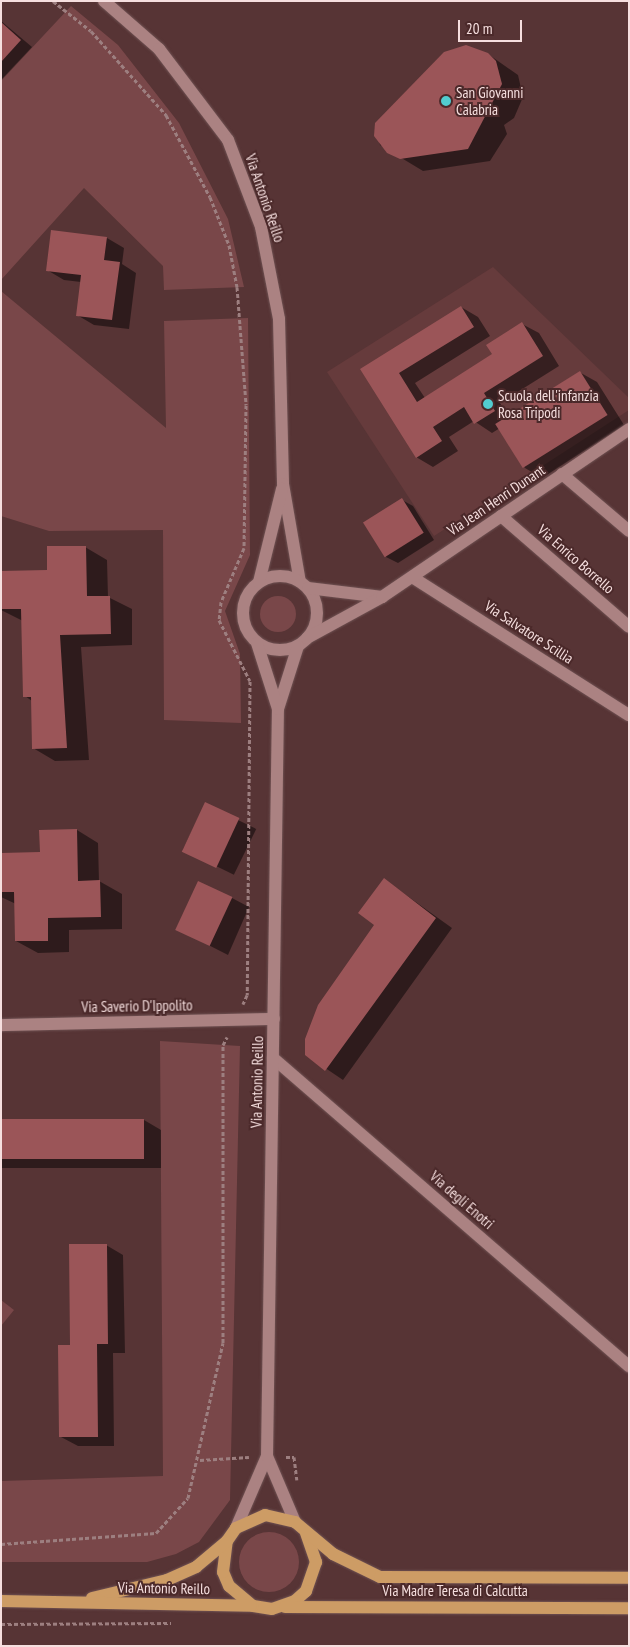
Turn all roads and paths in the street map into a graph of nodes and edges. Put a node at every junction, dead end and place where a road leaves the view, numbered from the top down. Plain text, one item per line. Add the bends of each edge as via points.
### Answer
1 (52, 1) edge
2 (104, 1) edge
3 (629, 429) edge
4 (562, 474) junction
5 (283, 484) junction
6 (501, 516) junction
7 (629, 531) edge
8 (412, 577) junction
9 (258, 582) junction
10 (304, 585) junction
11 (382, 598) junction
12 (629, 627) edge
13 (302, 642) junction
14 (258, 643) junction
15 (278, 709) junction
16 (629, 715) edge
17 (274, 1019) junction
18 (236, 1020) junction
19 (1, 1026) edge
20 (273, 1058) junction
21 (629, 1366) edge
22 (267, 1456) junction
23 (200, 1460) junction
24 (299, 1484) dead end
25 (295, 1522) junction
26 (236, 1528) junction
27 (306, 1533) junction
28 (227, 1540) junction
29 (1, 1544) edge
30 (629, 1578) edge
31 (1, 1601) edge
32 (75, 1602) junction
33 (253, 1606) junction
34 (280, 1607) junction
35 (629, 1608) edge

1 - 18 path via 91,31 166,115 210,197 229,245 237,288 246,405 244,548 221,602 219,620 250,681 248,994
2 - 5 street, Via Antonio Reillo via 160,49 228,140 261,227 279,319
3 - 4 street, Via Jean Henri Dunant
4 - 6 street, Via Jean Henri Dunant
4 - 7 street
5 - 9 street, Via Antonio Reillo
5 - 10 street, Via Antonio Reillo
6 - 8 street, Via Jean Henri Dunant
6 - 12 street, Via Enrico Borrello
8 - 11 street, Via Jean Henri Dunant
8 - 16 street, Via Salvatore Scillìa
9 - 10 street via 279,576
9 - 14 street via 250,590 242,612 244,624
10 - 11 street
10 - 13 street via 317,613
11 - 13 street, Via Jean Henri Dunant
13 - 14 street via 277,650
13 - 15 street, Via Antonio Reillo
14 - 15 street, Via Antonio Reillo
15 - 17 street, Via Antonio Reillo
17 - 18 street, Via Saverio D'Ippolito
17 - 20 street, Via Antonio Reillo
18 - 19 street, Via Saverio D'Ippolito
18 - 23 path via 223,1045 222,1343
20 - 21 street, Via degli Enotri
20 - 22 street, Via Antonio Reillo
22 - 23 path
22 - 24 path via 294,1457
22 - 25 street, Via Antonio Reillo
22 - 26 street, Via Antonio Reillo
23 - 29 path via 188,1498 156,1533
25 - 26 main road via 265,1515
25 - 27 main road
26 - 28 main road
27 - 30 main road, Via Madre Teresa di Calcutta via 354,1567 380,1577
27 - 34 main road via 314,1546 314,1577 306,1591
28 - 32 main road, Via Antonio Reillo via 196,1567 167,1580
28 - 33 main road via 223,1572 229,1586
31 - 32 main road, Via Antonio Reillo
32 - 33 main road, Via Antonio Reillo
33 - 34 main road
34 - 35 main road, Via Madre Teresa di Calcutta

